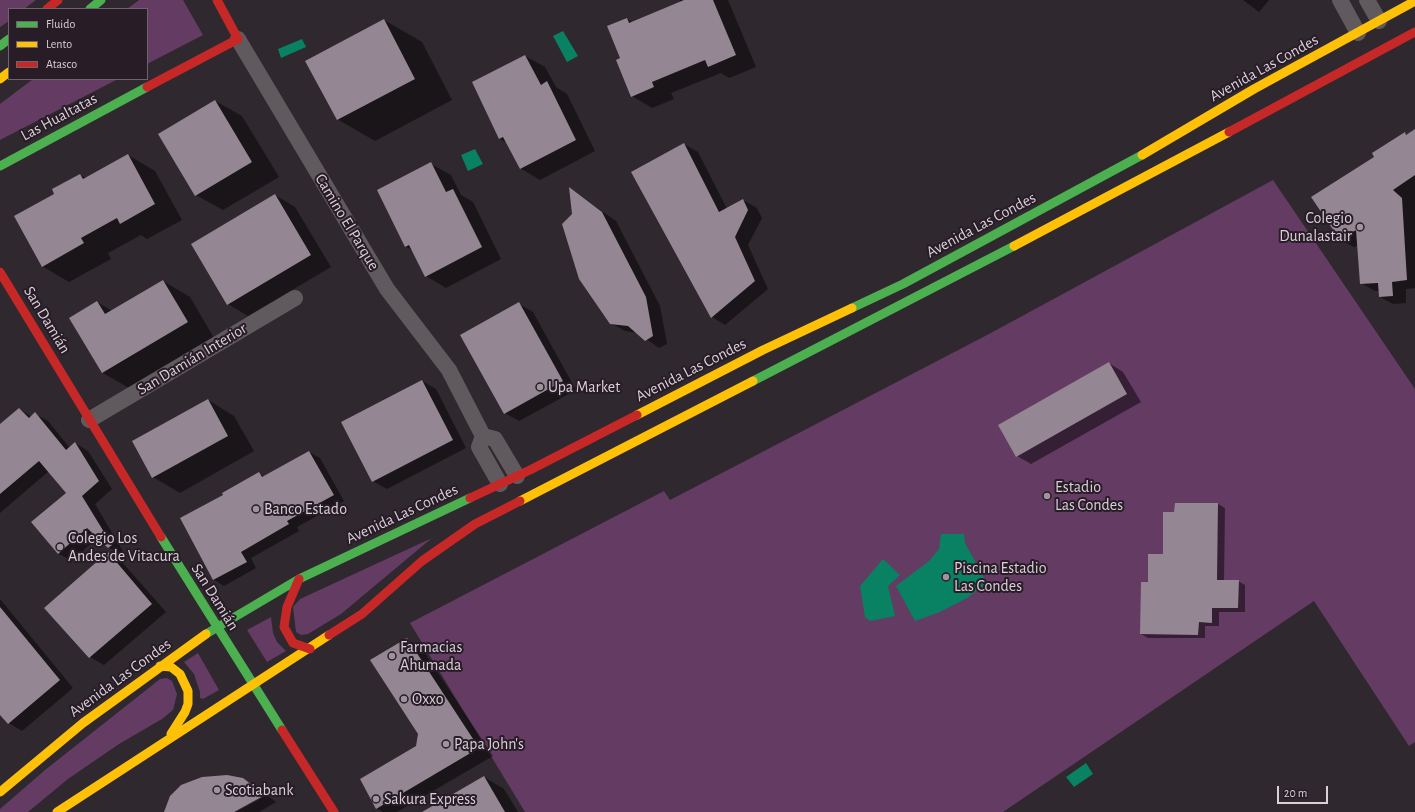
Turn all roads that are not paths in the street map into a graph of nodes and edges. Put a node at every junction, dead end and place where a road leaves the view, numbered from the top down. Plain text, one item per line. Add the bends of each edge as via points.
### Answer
1 (58, 0) edge
2 (101, 0) edge
3 (1340, 0) edge
4 (1367, 0) edge
5 (217, 1) edge
6 (1415, 1) edge
7 (48, 8) edge
8 (91, 8) edge
9 (1379, 21) junction
10 (1415, 32) edge
11 (1358, 33) junction
12 (238, 38) junction
13 (8, 39) edge
14 (0, 46) edge
15 (8, 73) edge
16 (0, 80) edge
17 (0, 166) edge
18 (0, 272) edge
19 (295, 298) dead end
20 (89, 420) junction
21 (483, 436) junction
22 (517, 476) junction
23 (500, 484) junction
24 (299, 579) junction
25 (216, 628) junction
26 (310, 649) junction
27 (160, 666) junction
28 (253, 685) junction
29 (169, 738) junction
30 (0, 792) edge
31 (57, 812) edge
32 (334, 812) edge

1 - 7 main road
2 - 8 main road
3 - 11 street
4 - 9 street
5 - 12 main road, Camino El Parque
6 - 9 main road, Avenida Las Condes
9 - 11 main road, Avenida Las Condes
10 - 26 main road via 947,282 475,524 422,561 362,614
11 - 22 main road, Avenida Las Condes via 1003,231
12 - 17 main road, Las Hualtatas
12 - 21 street, Camino El Parque via 387,289 449,370
13 - 14 main road
15 - 16 main road
18 - 20 main road, San Damián
19 - 20 street, San Damián Interior
20 - 25 main road, San Damián
21 - 22 street via 495,439
21 - 23 street, Camino El Parque via 479,448
22 - 23 main road, Avenida Las Condes
23 - 24 main road, Avenida Las Condes
24 - 25 main road, Avenida Las Condes
24 - 26 main road via 287,606 284,627 293,643
25 - 27 main road, Avenida Las Condes
25 - 28 main road, San Damián
26 - 28 main road
27 - 29 main road via 171,668 180,674 188,691 185,712
27 - 30 main road, Avenida Las Condes via 83,724
28 - 29 main road
28 - 32 main road, San Damián via 285,739
29 - 31 main road

